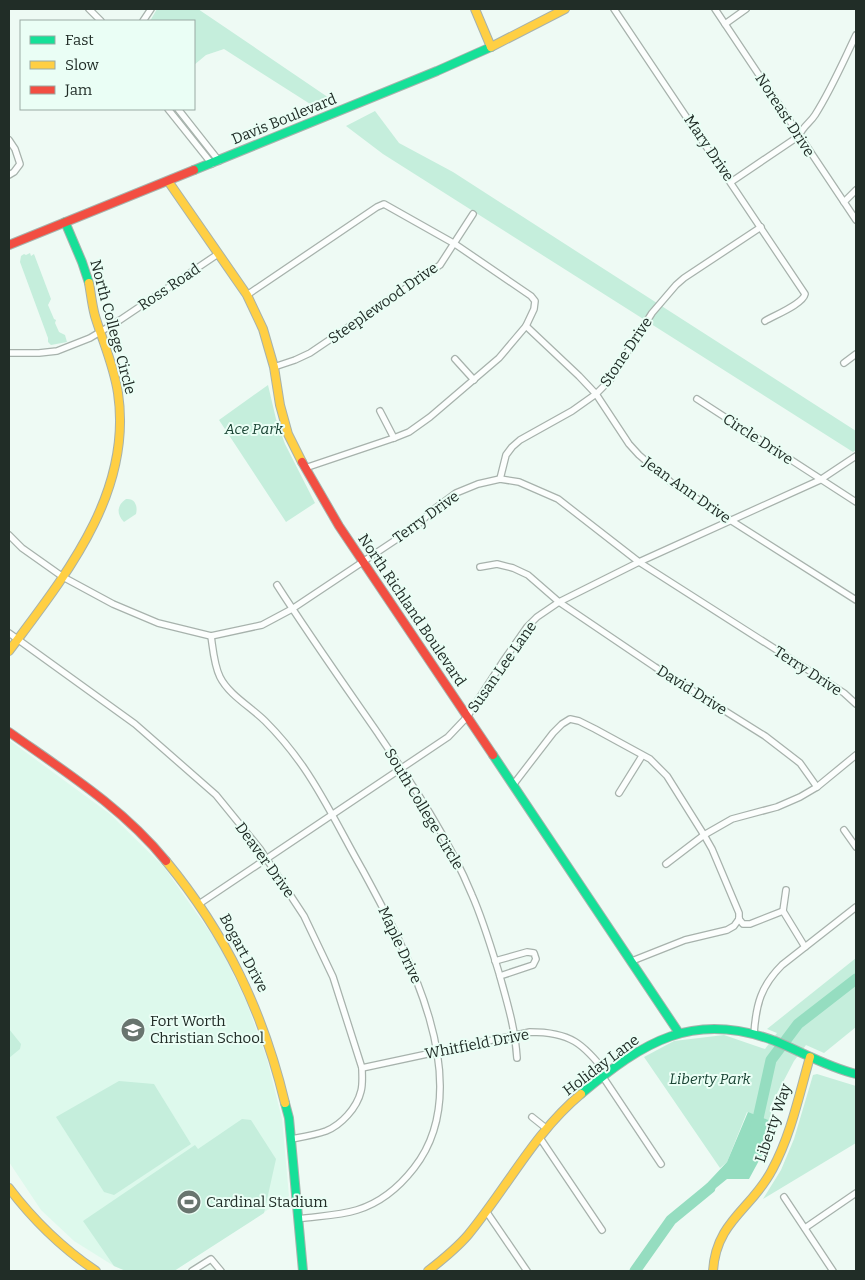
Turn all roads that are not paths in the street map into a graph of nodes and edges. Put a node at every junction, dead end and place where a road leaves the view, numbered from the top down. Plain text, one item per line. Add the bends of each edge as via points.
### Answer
1 (89, 9) edge
2 (151, 9) edge
3 (475, 9) edge
4 (565, 9) edge
5 (614, 9) edge
6 (715, 9) edge
7 (746, 9) edge
8 (100, 20) edge
9 (144, 20) edge
10 (725, 24) junction
11 (856, 35) edge
12 (491, 47) junction
13 (169, 110) edge
14 (179, 110) edge
15 (799, 136) junction
16 (9, 140) edge
17 (216, 162) junction
18 (9, 175) edge
19 (168, 181) junction
20 (731, 182) junction
21 (856, 190) edge
22 (844, 202) junction
23 (473, 214) dead end
24 (856, 220) edge
25 (65, 222) junction
26 (761, 227) junction
27 (455, 244) junction
28 (9, 245) edge
29 (218, 254) junction
30 (246, 295) junction
31 (765, 321) dead end
32 (526, 326) junction
33 (101, 332) junction
34 (9, 353) edge
35 (856, 354) edge
36 (455, 359) dead end
37 (844, 363) dead end
38 (274, 367) junction
39 (474, 380) junction
40 (596, 394) junction
41 (697, 399) dead end
42 (380, 410) dead end
43 (394, 438) junction
44 (856, 456) edge
45 (305, 468) junction
46 (500, 480) junction
47 (820, 480) junction
48 (856, 502) edge
49 (731, 521) junction
50 (9, 535) edge
51 (364, 561) junction
52 (640, 562) junction
53 (480, 567) dead end
54 (64, 577) junction
55 (277, 586) dead end
56 (856, 600) edge
57 (559, 602) junction
58 (292, 609) junction
59 (9, 633) edge
60 (211, 636) junction
61 (17, 639) junction
62 (9, 651) edge
63 (856, 704) edge
64 (467, 717) junction
65 (9, 732) edge
66 (856, 755) edge
67 (642, 756) junction
68 (401, 768) junction
69 (513, 785) junction
70 (817, 787) junction
71 (618, 793) dead end
72 (332, 815) junction
73 (844, 830) dead end
74 (704, 835) junction
75 (856, 847) edge
76 (266, 858) junction
77 (666, 864) dead end
78 (786, 890) dead end
79 (199, 904) junction
80 (856, 907) edge
81 (782, 911) junction
82 (739, 920) junction
83 (805, 947) junction
84 (495, 961) junction
85 (632, 961) junction
86 (500, 976) junction
87 (679, 1034) junction
88 (754, 1034) junction
89 (515, 1035) junction
90 (436, 1052) junction
91 (810, 1057) junction
92 (517, 1058) dead end
93 (362, 1068) junction
94 (856, 1074) edge
95 (605, 1076) junction
96 (532, 1117) dead end
97 (547, 1129) junction
98 (540, 1138) junction
99 (291, 1139) junction
100 (661, 1164) dead end
101 (9, 1188) edge
102 (856, 1193) edge
103 (784, 1197) dead end
104 (486, 1211) junction
105 (298, 1218) junction
106 (805, 1228) junction
107 (602, 1230) dead end
108 (96, 1271) edge
109 (192, 1271) edge
110 (221, 1271) edge
111 (303, 1271) edge
112 (429, 1271) edge
113 (527, 1271) edge
114 (713, 1271) edge
115 (833, 1271) edge

1 - 8 street
2 - 9 street
3 - 12 street
4 - 12 street, Davis Boulevard
5 - 20 street, Mary Drive
6 - 10 street, Noreast Drive
7 - 10 street
10 - 15 street, Noreast Drive
11 - 15 street via 814,117 802,128
12 - 17 street, Davis Boulevard
13 - 17 street
14 - 17 street
15 - 20 street
15 - 22 street, Noreast Drive
16 - 18 street via 20,164
17 - 19 street, Davis Boulevard
19 - 25 street, Davis Boulevard
19 - 29 street, North Richland Boulevard
20 - 26 street, Mary Drive
21 - 22 street
22 - 24 street, Noreast Drive
23 - 27 street, Steeplewood Drive
25 - 28 street, Davis Boulevard
25 - 33 street, North College Circle via 86,273
26 - 31 street, Mary Drive via 805,294 799,303
26 - 40 street, Stone Drive via 676,285 652,313 618,369
27 - 30 street via 381,205
27 - 32 street via 535,300
27 - 38 street, Steeplewood Drive via 440,265 409,287 310,353
29 - 30 street, North Richland Boulevard
29 - 33 street, Ross Road
30 - 38 street, North Richland Boulevard via 263,329
32 - 39 street via 499,358
32 - 40 street, Jean Ann Drive
33 - 34 street, Ross Road via 57,351
33 - 54 street, North College Circle via 119,399 120,435 116,464 106,500
35 - 37 street
36 - 39 street
38 - 45 street, North Richland Boulevard via 288,434
39 - 43 street via 430,417
40 - 46 street, Stone Drive via 512,447 503,462
40 - 49 street, Jean Ann Drive via 639,455 672,483
41 - 47 street, Circle Drive
42 - 43 street
43 - 45 street
44 - 47 street, Susan Lee Lane
45 - 51 street, North Richland Boulevard
46 - 51 street, Terry Drive via 456,493 415,527
46 - 52 street, Terry Drive via 519,482 558,499
47 - 48 street, Circle Drive
47 - 49 street, Susan Lee Lane
49 - 52 street, Susan Lee Lane
49 - 56 street, Jean Ann Drive
50 - 54 street, Terry Drive
51 - 58 street, Terry Drive
51 - 64 street, North Richland Boulevard
52 - 57 street, Susan Lee Lane
52 - 63 street, Terry Drive via 844,693
53 - 57 street, David Drive via 497,564 513,568 528,575
54 - 60 street, Terry Drive via 141,616
54 - 61 street, North College Circle
55 - 58 street, South College Circle
57 - 64 street, Susan Lee Lane via 527,627
57 - 70 street, David Drive via 655,668 765,736 800,763
58 - 60 street, Terry Drive via 262,626
58 - 68 street, South College Circle
59 - 61 street, Deaver Drive
60 - 72 street, Maple Drive via 221,679 266,722 297,760
61 - 62 street, North College Circle
61 - 76 street, Deaver Drive via 135,724 203,782
64 - 68 street, Susan Lee Lane via 448,737
64 - 69 street, North Richland Boulevard
65 - 79 street, Bogart Drive via 98,796 129,823 169,863
66 - 70 street
67 - 69 street via 595,729 570,720 553,733
67 - 71 street
67 - 74 street via 667,776
68 - 72 street, Susan Lee Lane
68 - 84 street, South College Circle via 459,868
69 - 85 street, North Richland Boulevard
70 - 74 street via 777,807 732,819
72 - 76 street, Susan Lee Lane
72 - 90 street, Maple Drive via 406,953 420,989
73 - 75 street
74 - 77 street
74 - 82 street
76 - 79 street, Susan Lee Lane
76 - 93 street, Deaver Drive via 304,916 333,977
78 - 81 street
79 - 99 street, Bogart Drive via 231,954 256,1005 277,1067
80 - 83 street
81 - 82 street via 750,924
81 - 83 street
82 - 85 street via 726,930 686,940
83 - 88 street via 782,965 766,985 757,1006
84 - 86 street, South College Circle
84 - 86 street via 527,952 534,953 536,959 533,965
85 - 87 street, North Richland Boulevard
86 - 89 street, South College Circle
87 - 88 street, Holiday Lane via 714,1028
87 - 95 street, Holiday Lane via 649,1046
88 - 91 street, Holiday Lane
89 - 90 street, Whitfield Drive
89 - 92 street, South College Circle
89 - 95 street, Whitfield Drive via 544,1032 559,1035 586,1048
90 - 93 street, Whitfield Drive
90 - 105 street, Maple Drive via 440,1089 438,1116 428,1147 409,1175 378,1200 359,1210
91 - 94 street, Holiday Lane
91 - 114 street, Liberty Way via 778,1158 767,1180 724,1229 716,1247
93 - 99 street, Deaver Drive via 358,1100 343,1119 327,1131
95 - 97 street, Holiday Lane
95 - 100 street, Whitfield Drive
96 - 97 street
97 - 98 street, Holiday Lane
98 - 104 street, Holiday Lane
98 - 107 street
99 - 105 street, Bogart Drive
101 - 108 street via 40,1226 68,1252
102 - 106 street
103 - 106 street
104 - 112 street, Holiday Lane via 467,1236
104 - 113 street
105 - 111 street, Bogart Drive
106 - 115 street
109 - 110 street via 211,1259

